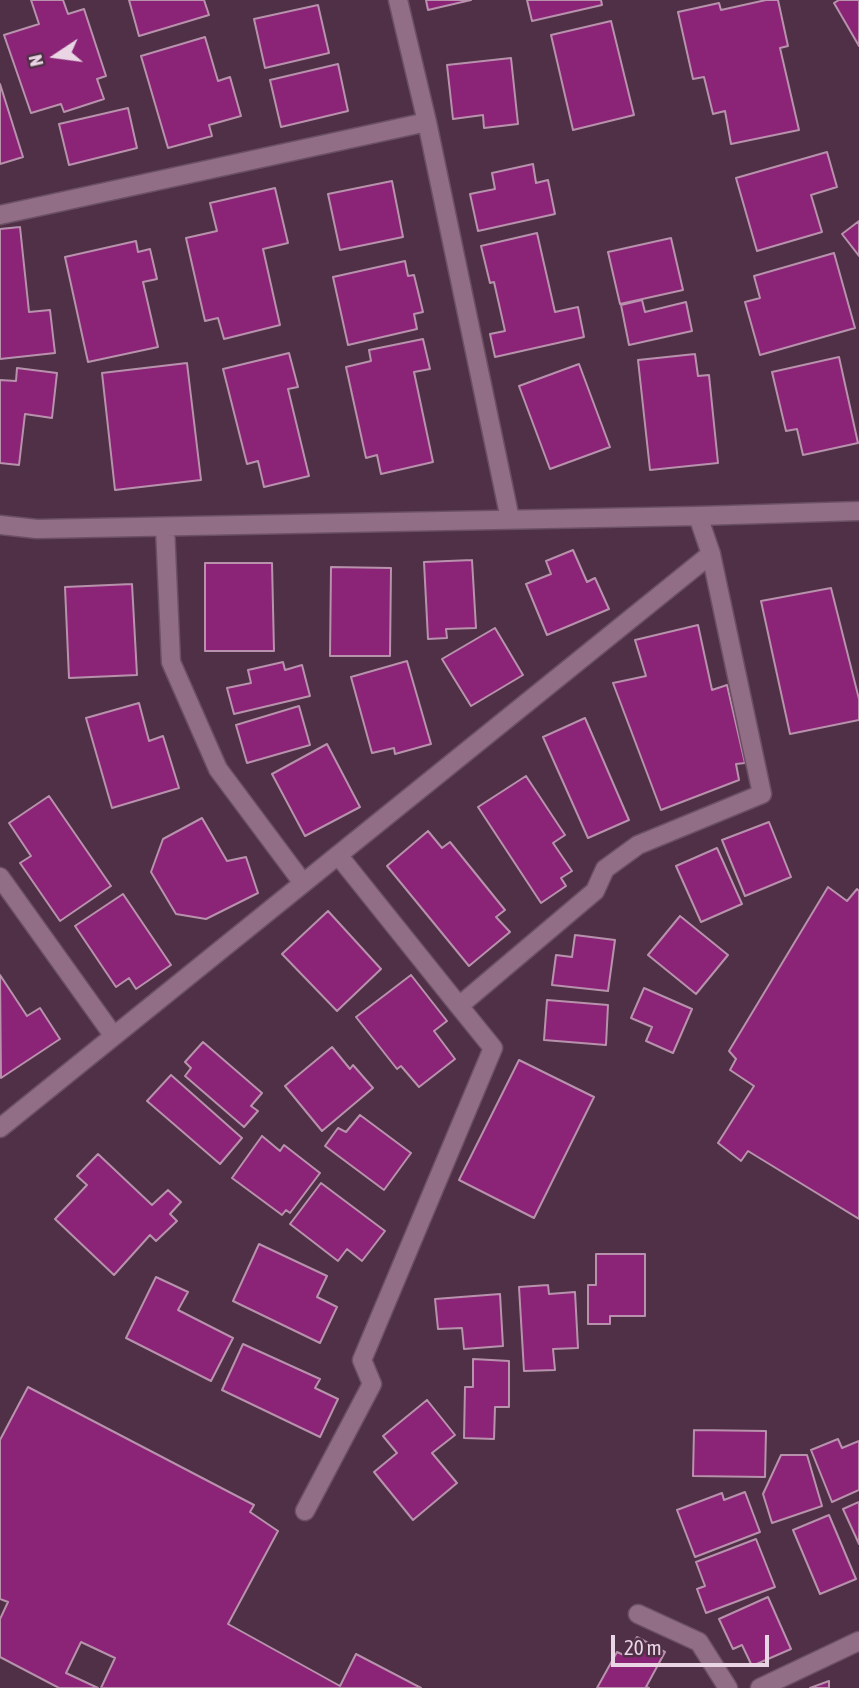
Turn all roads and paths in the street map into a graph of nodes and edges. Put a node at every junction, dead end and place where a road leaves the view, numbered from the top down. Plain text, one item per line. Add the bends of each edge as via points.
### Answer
1 (398, 0) edge
2 (427, 122) junction
3 (0, 215) edge
4 (859, 510) edge
5 (698, 516) junction
6 (510, 519) junction
7 (0, 525) edge
8 (165, 527) junction
9 (710, 554) junction
10 (338, 855) junction
11 (0, 877) edge
12 (303, 883) junction
13 (459, 1006) junction
14 (113, 1035) junction
15 (0, 1128) edge
16 (304, 1511) dead end
17 (638, 1614) dead end
18 (859, 1641) edge
19 (728, 1688) edge
20 (760, 1688) edge

1 - 2 street
2 - 3 street
2 - 6 street
4 - 5 street
5 - 6 street
5 - 9 street
6 - 8 street
7 - 8 street via 37,529
8 - 12 street via 171,662 218,769
9 - 10 street
9 - 13 street via 762,794 638,845 605,869 595,891
10 - 12 street
10 - 13 street
11 - 14 street
12 - 14 street
13 - 16 street via 493,1048 362,1360 372,1384
14 - 15 street
17 - 19 street via 699,1642
18 - 20 street

